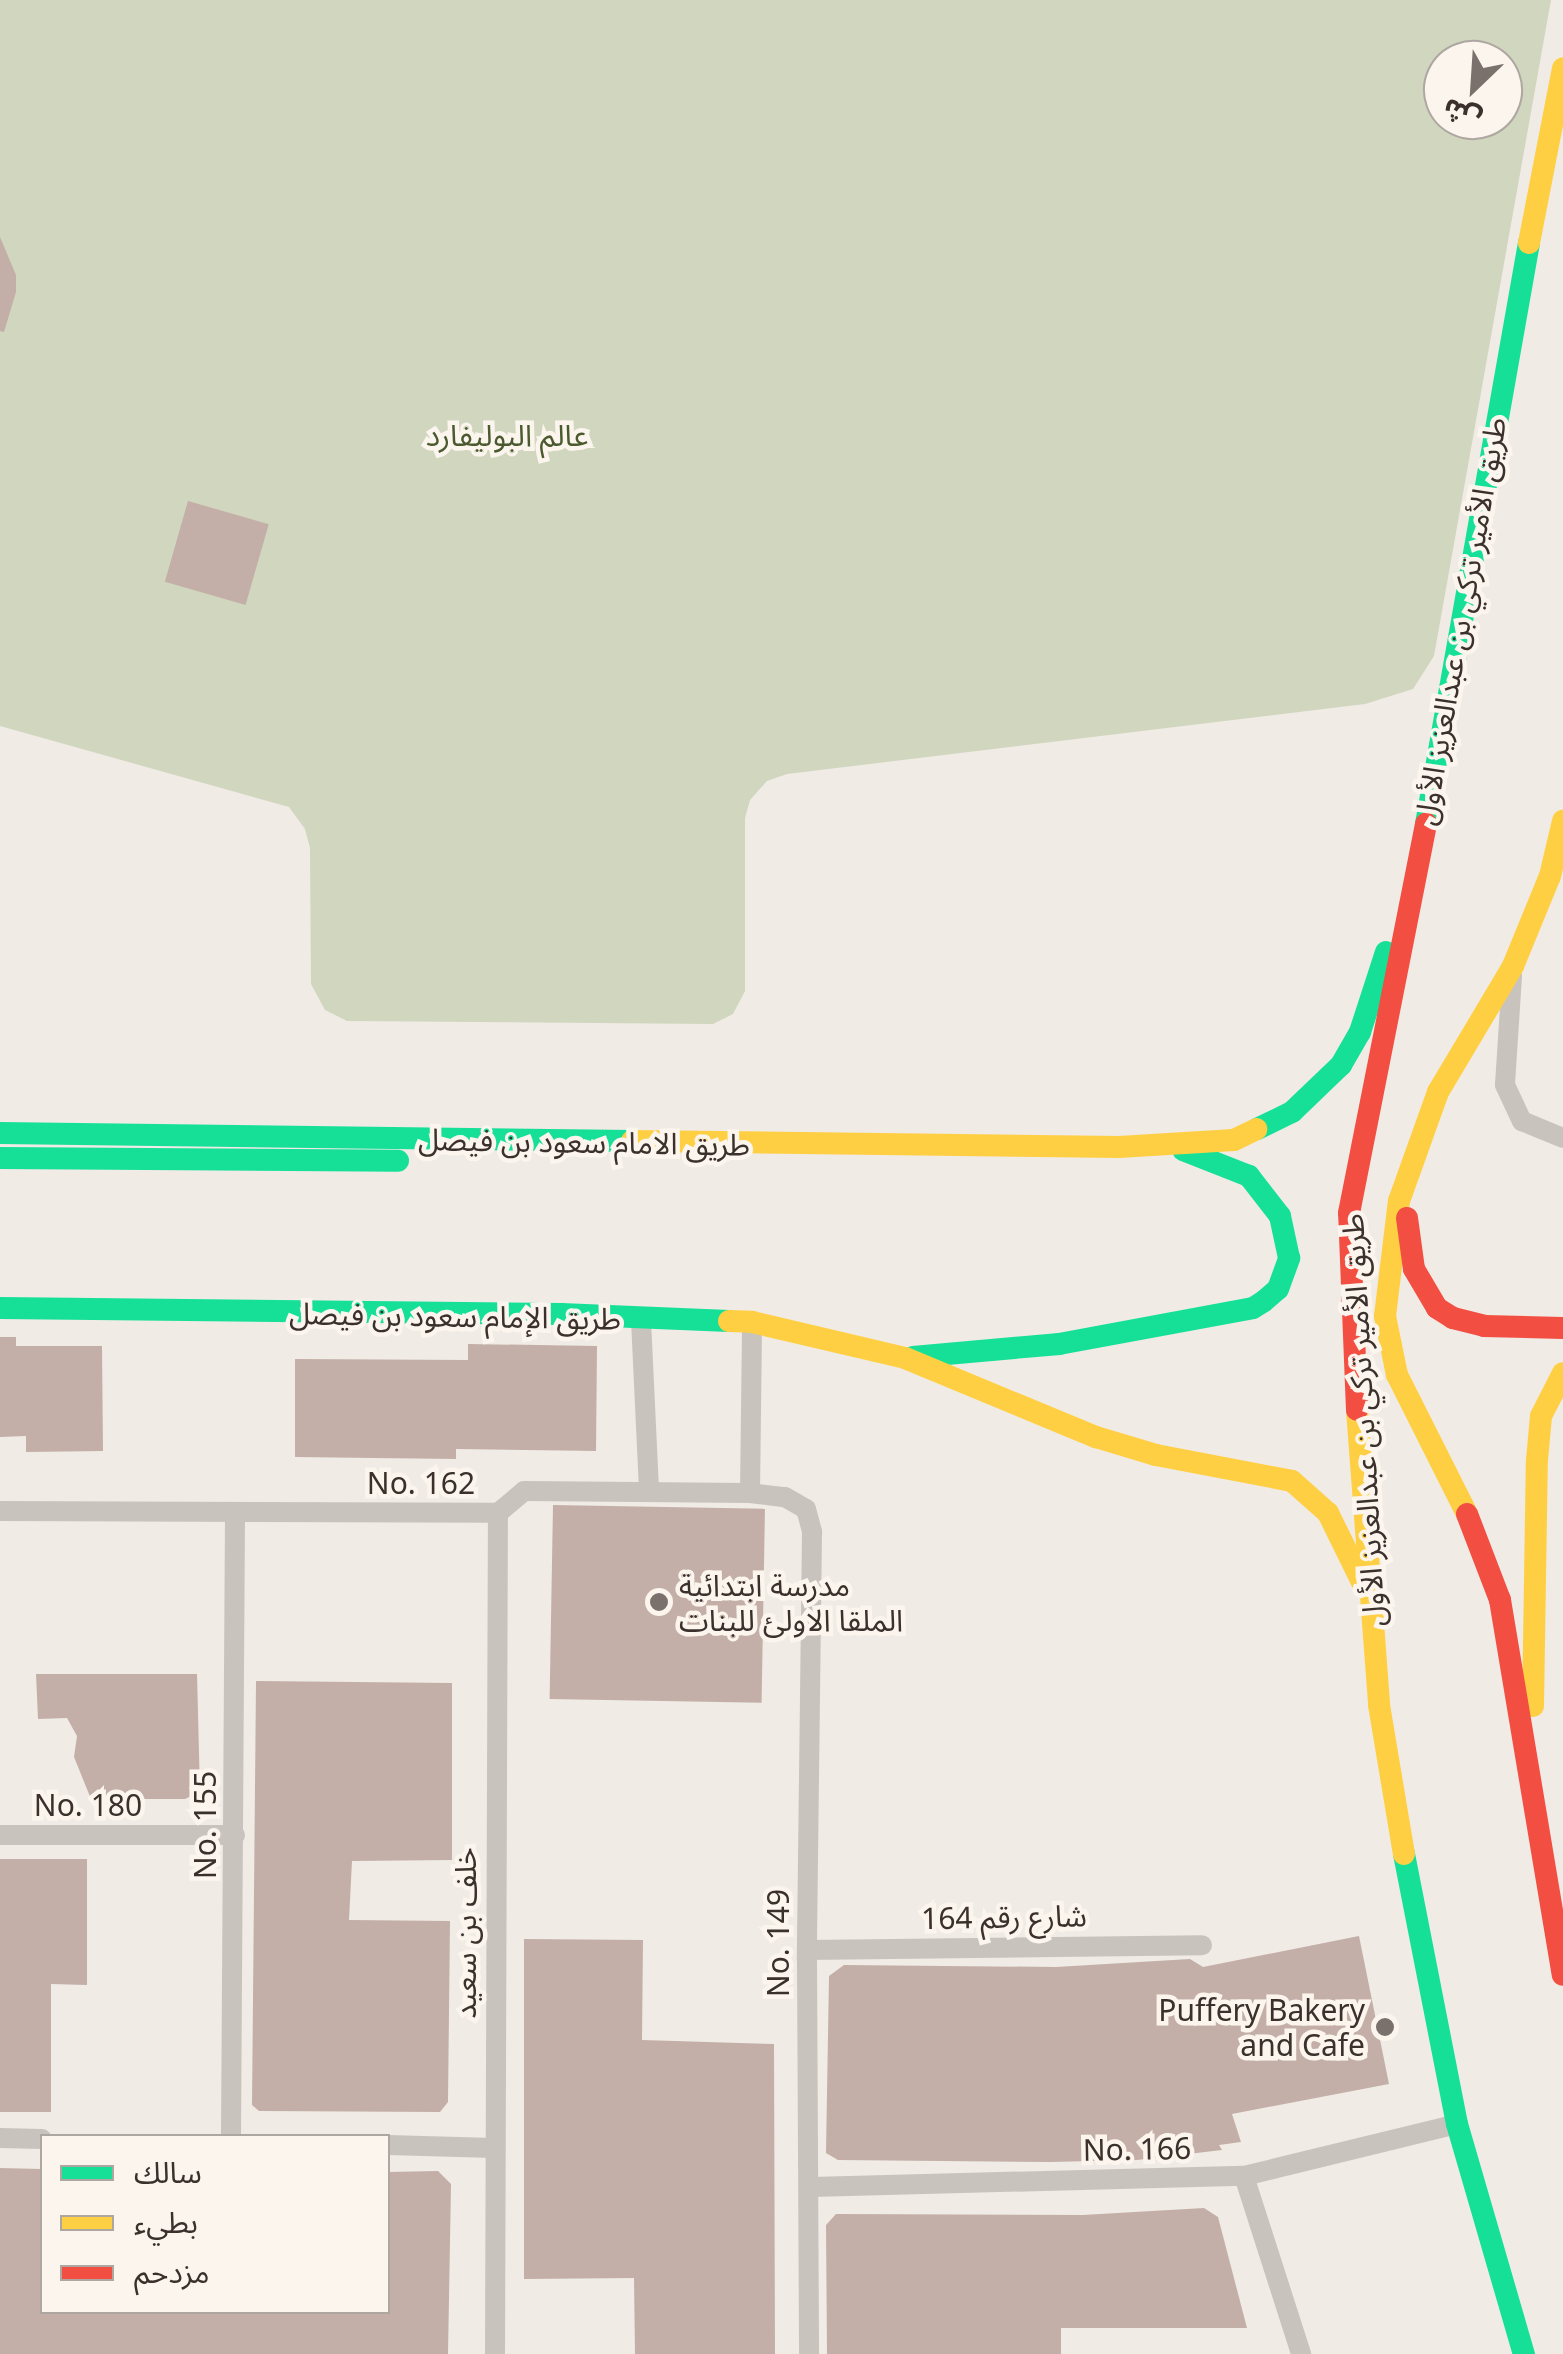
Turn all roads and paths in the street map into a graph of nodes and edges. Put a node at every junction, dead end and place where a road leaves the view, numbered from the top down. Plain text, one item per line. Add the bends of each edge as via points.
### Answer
1 (1563, 68) edge
2 (1426, 804) junction
3 (1563, 822) edge
4 (1512, 966) junction
5 (0, 1133) edge
6 (1563, 1138) edge
7 (854, 1144) junction
8 (1169, 1145) junction
9 (0, 1158) edge
10 (1410, 1160) junction
11 (0, 1308) edge
12 (642, 1320) junction
13 (752, 1322) junction
14 (1563, 1328) edge
15 (905, 1358) junction
16 (1563, 1374) edge
17 (649, 1492) junction
18 (750, 1493) junction
19 (0, 1512) edge
20 (498, 1513) junction
21 (235, 1514) junction
22 (812, 1532) joint
23 (1370, 1598) junction
24 (1530, 1774) junction
25 (0, 1835) edge
26 (235, 1835) junction
27 (1202, 1945) dead end
28 (807, 1950) junction
29 (1563, 1975) edge
30 (1458, 2124) junction
31 (231, 2134) edge
32 (0, 2138) edge
33 (40, 2139) edge
34 (390, 2145) edge
35 (494, 2148) junction
36 (1244, 2176) junction
37 (812, 2187) junction
38 (495, 2354) edge
39 (809, 2354) edge
40 (1300, 2354) edge
41 (1524, 2354) edge

1 - 2 main road, طريق الأمير تركي بن عبدالعزيز الأول
2 - 8 main road via 1371,1000 1342,1065 1317,1092 1263,1129 1234,1140
2 - 23 main road, طريق الأمير تركي بن عبدالعزيز الأول via 1400,970 1349,1213
3 - 4 main road, طريق الأمير تركي بن عبدالعزيز الأول via 1550,876
4 - 6 street via 1505,1085 1522,1121
4 - 10 main road, طريق الأمير تركي بن عبدالعزيز الأول via 1438,1092
5 - 7 main road, طريق الامام سعود بن فيصل
7 - 8 main road, طريق الامام سعود بن فيصل
7 - 9 main road via 791,1156 674,1161
8 - 15 main road via 1234,1166 1270,1199 1289,1258 1278,1289 1234,1312 1060,1344
10 - 14 main road via 1407,1225 1414,1269 1437,1308 1484,1326
10 - 24 main road, طريق الأمير تركي بن عبدالعزيز الأول via 1390,1267 1389,1336 1397,1375 1500,1600
11 - 12 main road, طريق الإمام سعود بن فيصل
12 - 13 main road, طريق الإمام سعود بن فيصل
12 - 17 street
13 - 15 main road, طريق الإمام سعود بن فيصل
13 - 18 street
15 - 23 main road via 1096,1437 1292,1481 1328,1513
16 - 24 main road via 1542,1416 1537,1460
17 - 18 street, No. 162
17 - 20 street, No. 162 via 524,1491
18 - 22 street, No. 162 via 785,1497 806,1509
19 - 21 street, No. 162
20 - 21 street, No. 162
20 - 35 street, خلف بن سعيد
21 - 26 street, No. 155
22 - 28 street, No. 149
23 - 30 main road, طريق الأمير تركي بن عبدالعزيز الأول via 1397,1818
24 - 29 main road, طريق الأمير تركي بن عبدالعزيز الأول
25 - 26 street, No. 180
26 - 31 street, No. 155
27 - 28 street, شارع رقم 164
28 - 37 street, No. 149
30 - 36 street, No. 166
30 - 41 main road, طريق الأمير تركي بن عبدالعزيز الأول
32 - 33 street
34 - 35 street
35 - 38 street, خلف بن سعيد
36 - 37 street, No. 166
36 - 40 street
37 - 39 street, No. 149

